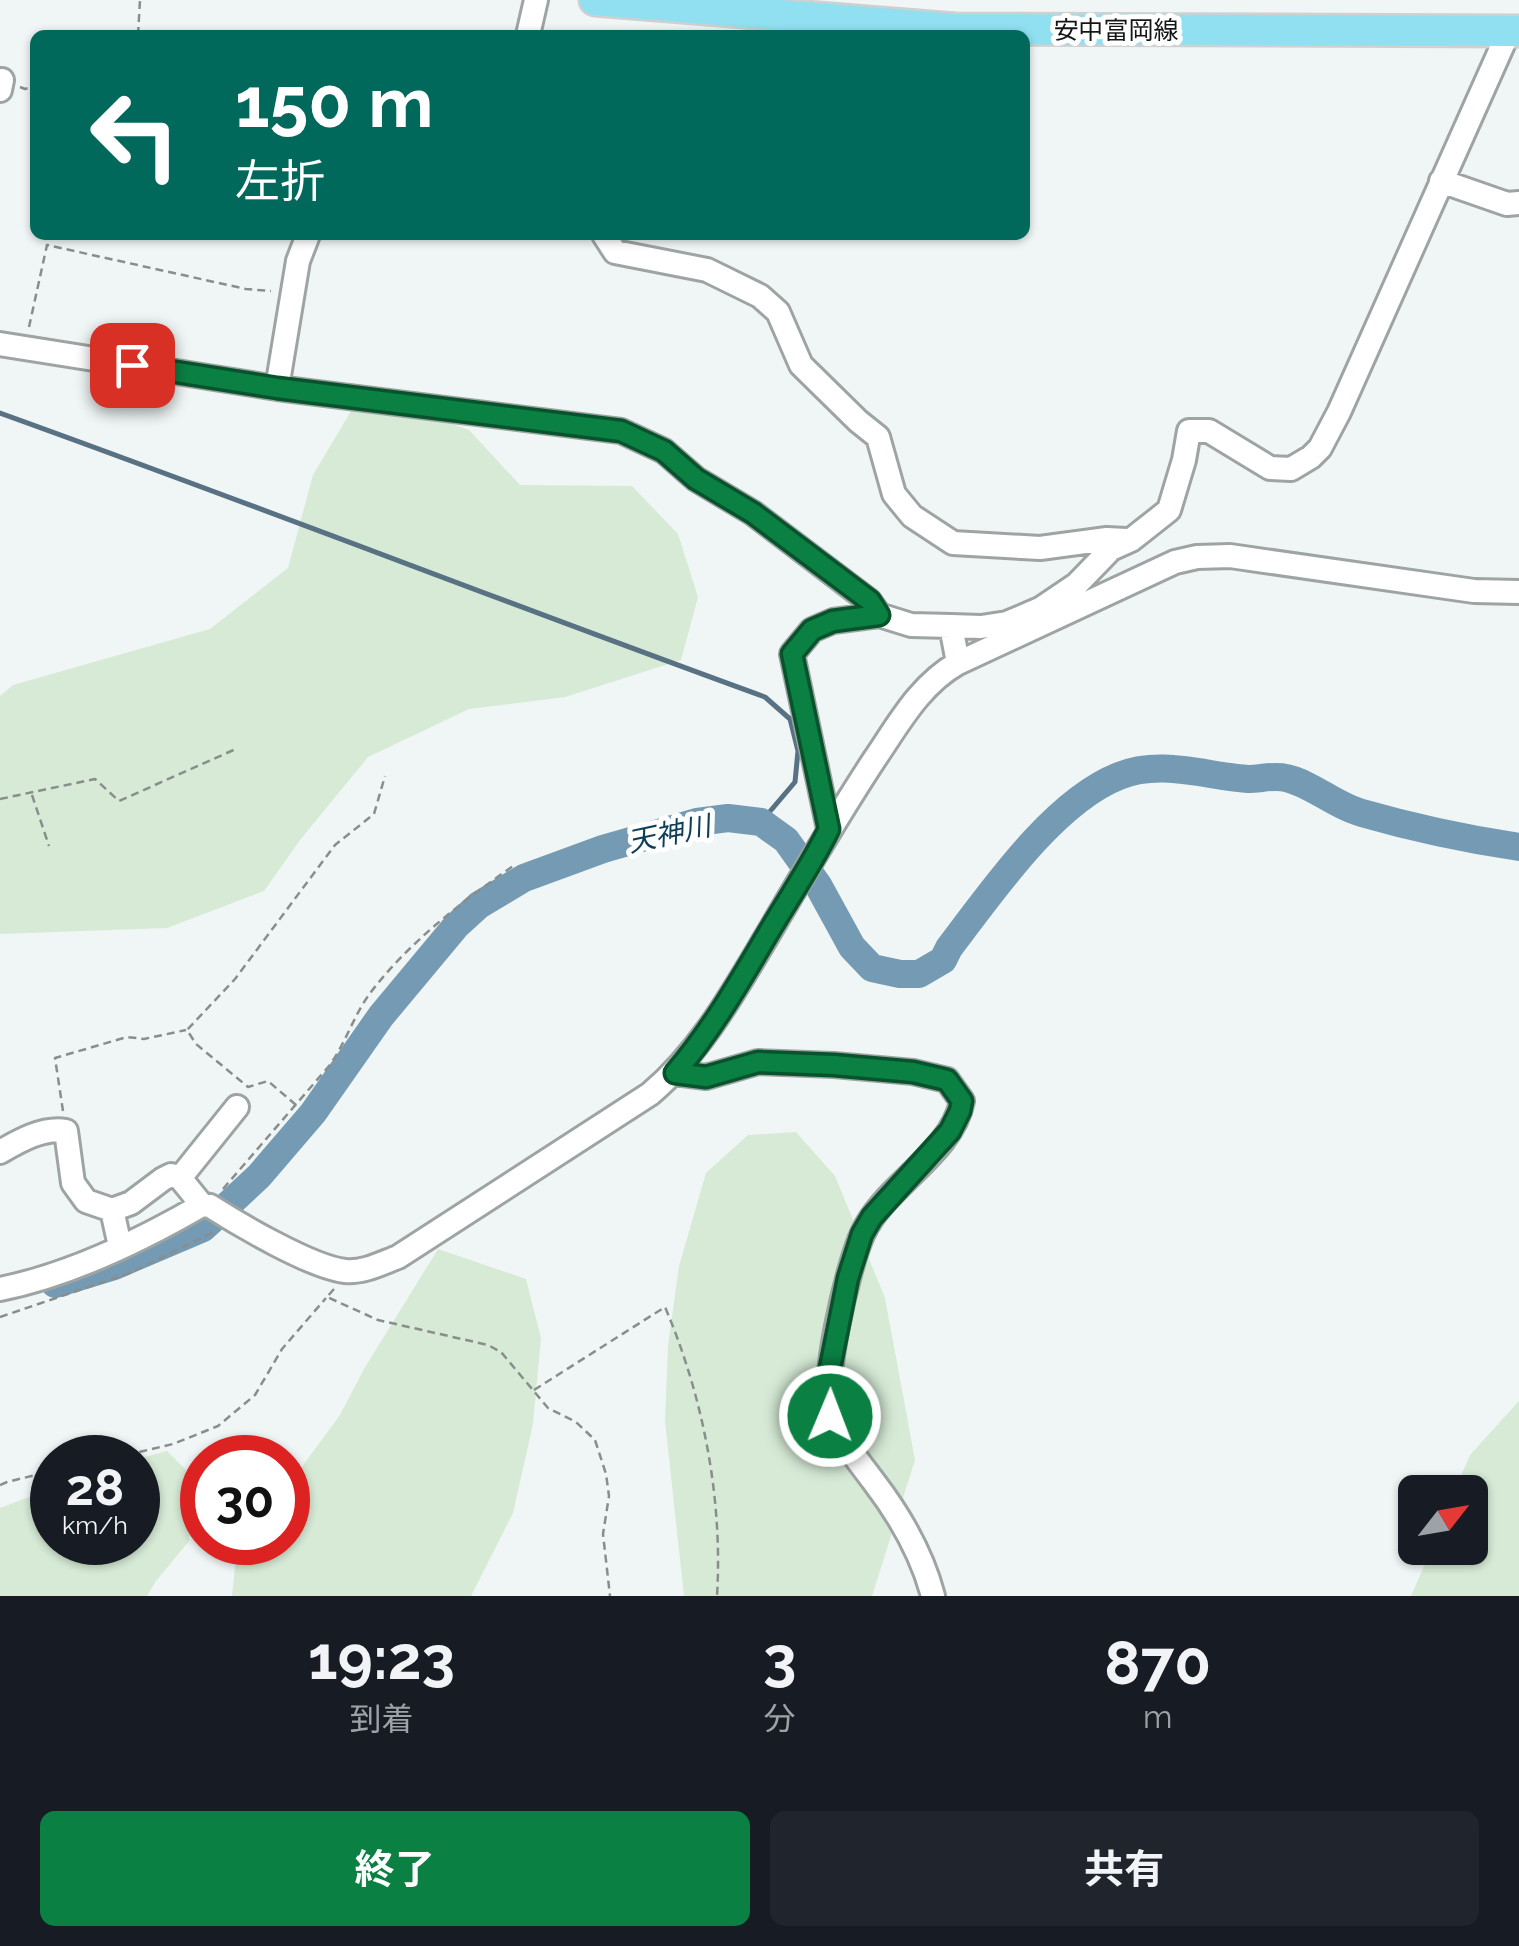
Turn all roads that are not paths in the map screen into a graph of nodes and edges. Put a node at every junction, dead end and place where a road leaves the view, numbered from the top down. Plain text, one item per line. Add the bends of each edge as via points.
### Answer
1 (536, 0) edge
2 (595, 0) edge
3 (529, 30) edge
4 (1514, 31) edge
5 (1441, 182) junction
6 (1519, 203) edge
7 (306, 240) edge
8 (608, 240) edge
9 (12, 346) edge
10 (277, 388) junction
11 (1130, 540) junction
12 (1519, 592) edge
13 (879, 615) junction
14 (951, 626) junction
15 (958, 663) junction
16 (829, 829) junction
17 (675, 1073) junction
18 (236, 1107) dead end
19 (0, 1152) edge
20 (180, 1178) junction
21 (112, 1210) junction
22 (219, 1213) junction
23 (120, 1246) junction
24 (0, 1289) edge
25 (932, 1596) edge

1 - 3 street
2 - 4 main road, 安中富岡線 via 955,29
4 - 5 street
5 - 6 street
5 - 11 street via 1320,448 1291,470 1270,468 1208,432 1189,431 1170,510
7 - 10 street
8 - 11 street via 616,252 707,270 760,296 778,312 800,365 878,437 894,494 912,516 953,542 1040,548
9 - 10 street
10 - 13 street via 621,431 664,451 753,513 870,601
11 - 14 street via 1040,609 981,627
12 - 15 street via 1197,557 1154,570
13 - 14 street via 911,626
13 - 16 street via 812,630 792,654
14 - 15 street
15 - 16 street via 912,704
16 - 17 street via 712,1024
17 - 22 street via 398,1257 360,1270 320,1265
17 - 25 street via 706,1077 758,1062 913,1072 947,1080 962,1101 950,1131 862,1234 828,1378 830,1416 912,1540
18 - 20 street
19 - 21 street via 44,1132 66,1131 72,1183 86,1201
20 - 21 street via 162,1178
20 - 22 street
21 - 23 street
22 - 23 street
23 - 24 street via 73,1270

